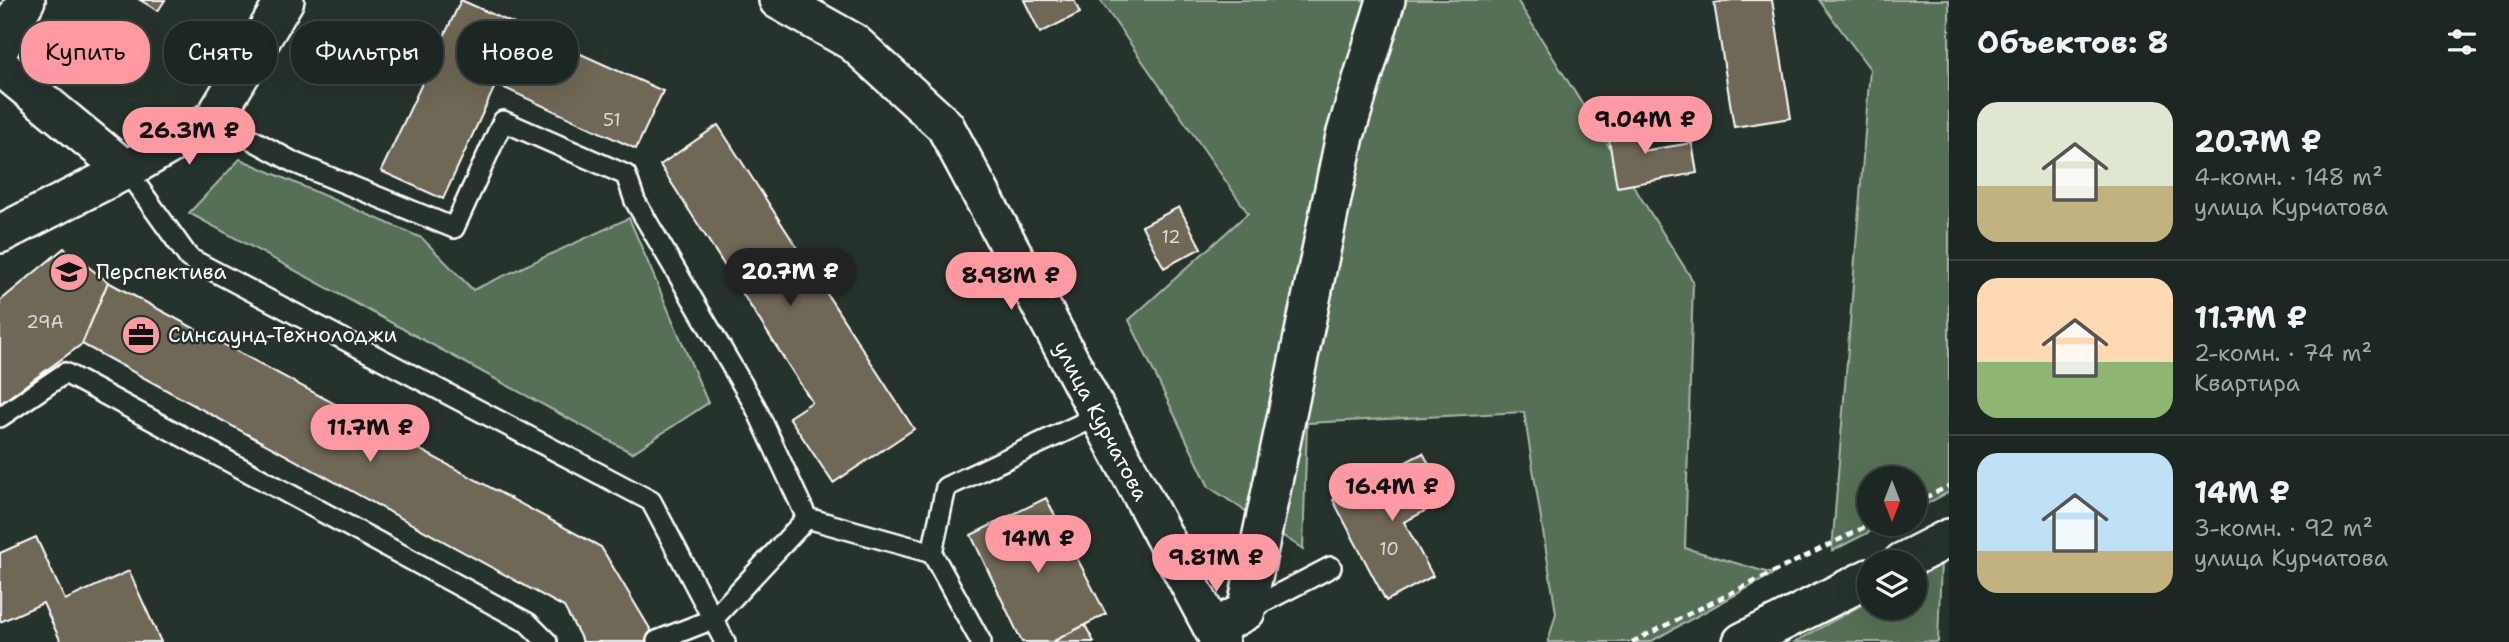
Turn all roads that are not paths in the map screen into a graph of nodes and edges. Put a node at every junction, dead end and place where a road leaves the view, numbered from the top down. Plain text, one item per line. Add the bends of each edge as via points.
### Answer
1 (26, 0) edge
2 (285, 0) edge
3 (778, 0) edge
4 (1386, 0) edge
5 (0, 48) edge
6 (0, 66) edge
7 (214, 119) junction
8 (126, 170) junction
9 (0, 234) edge
10 (1098, 415) junction
11 (0, 417) edge
12 (807, 518) junction
13 (1949, 538) edge
14 (1926, 550) edge
15 (932, 552) junction
16 (1331, 567) dead end
17 (1857, 585) edge
18 (1246, 611) junction
19 (713, 619) junction
20 (1217, 635) edge
21 (657, 640) edge
22 (547, 642) edge
23 (725, 642) edge
24 (981, 642) edge
25 (1742, 642) edge

1 - 5 street
2 - 7 street
3 - 10 street, улица Курчатова via 853,42 945,126
4 - 18 street via 1345,136
6 - 8 street
7 - 8 street
7 - 12 lane via 295,163 454,228 503,121 626,175 635,201 755,406
8 - 9 street
8 - 19 lane via 189,258 651,502
10 - 15 lane via 946,487
10 - 20 street, улица Курчатова
11 - 22 lane via 65,373 528,623
12 - 15 lane
12 - 19 lane
13 - 14 street
15 - 24 lane
16 - 18 lane
17 - 25 street
18 - 20 street
19 - 21 lane
19 - 23 lane

